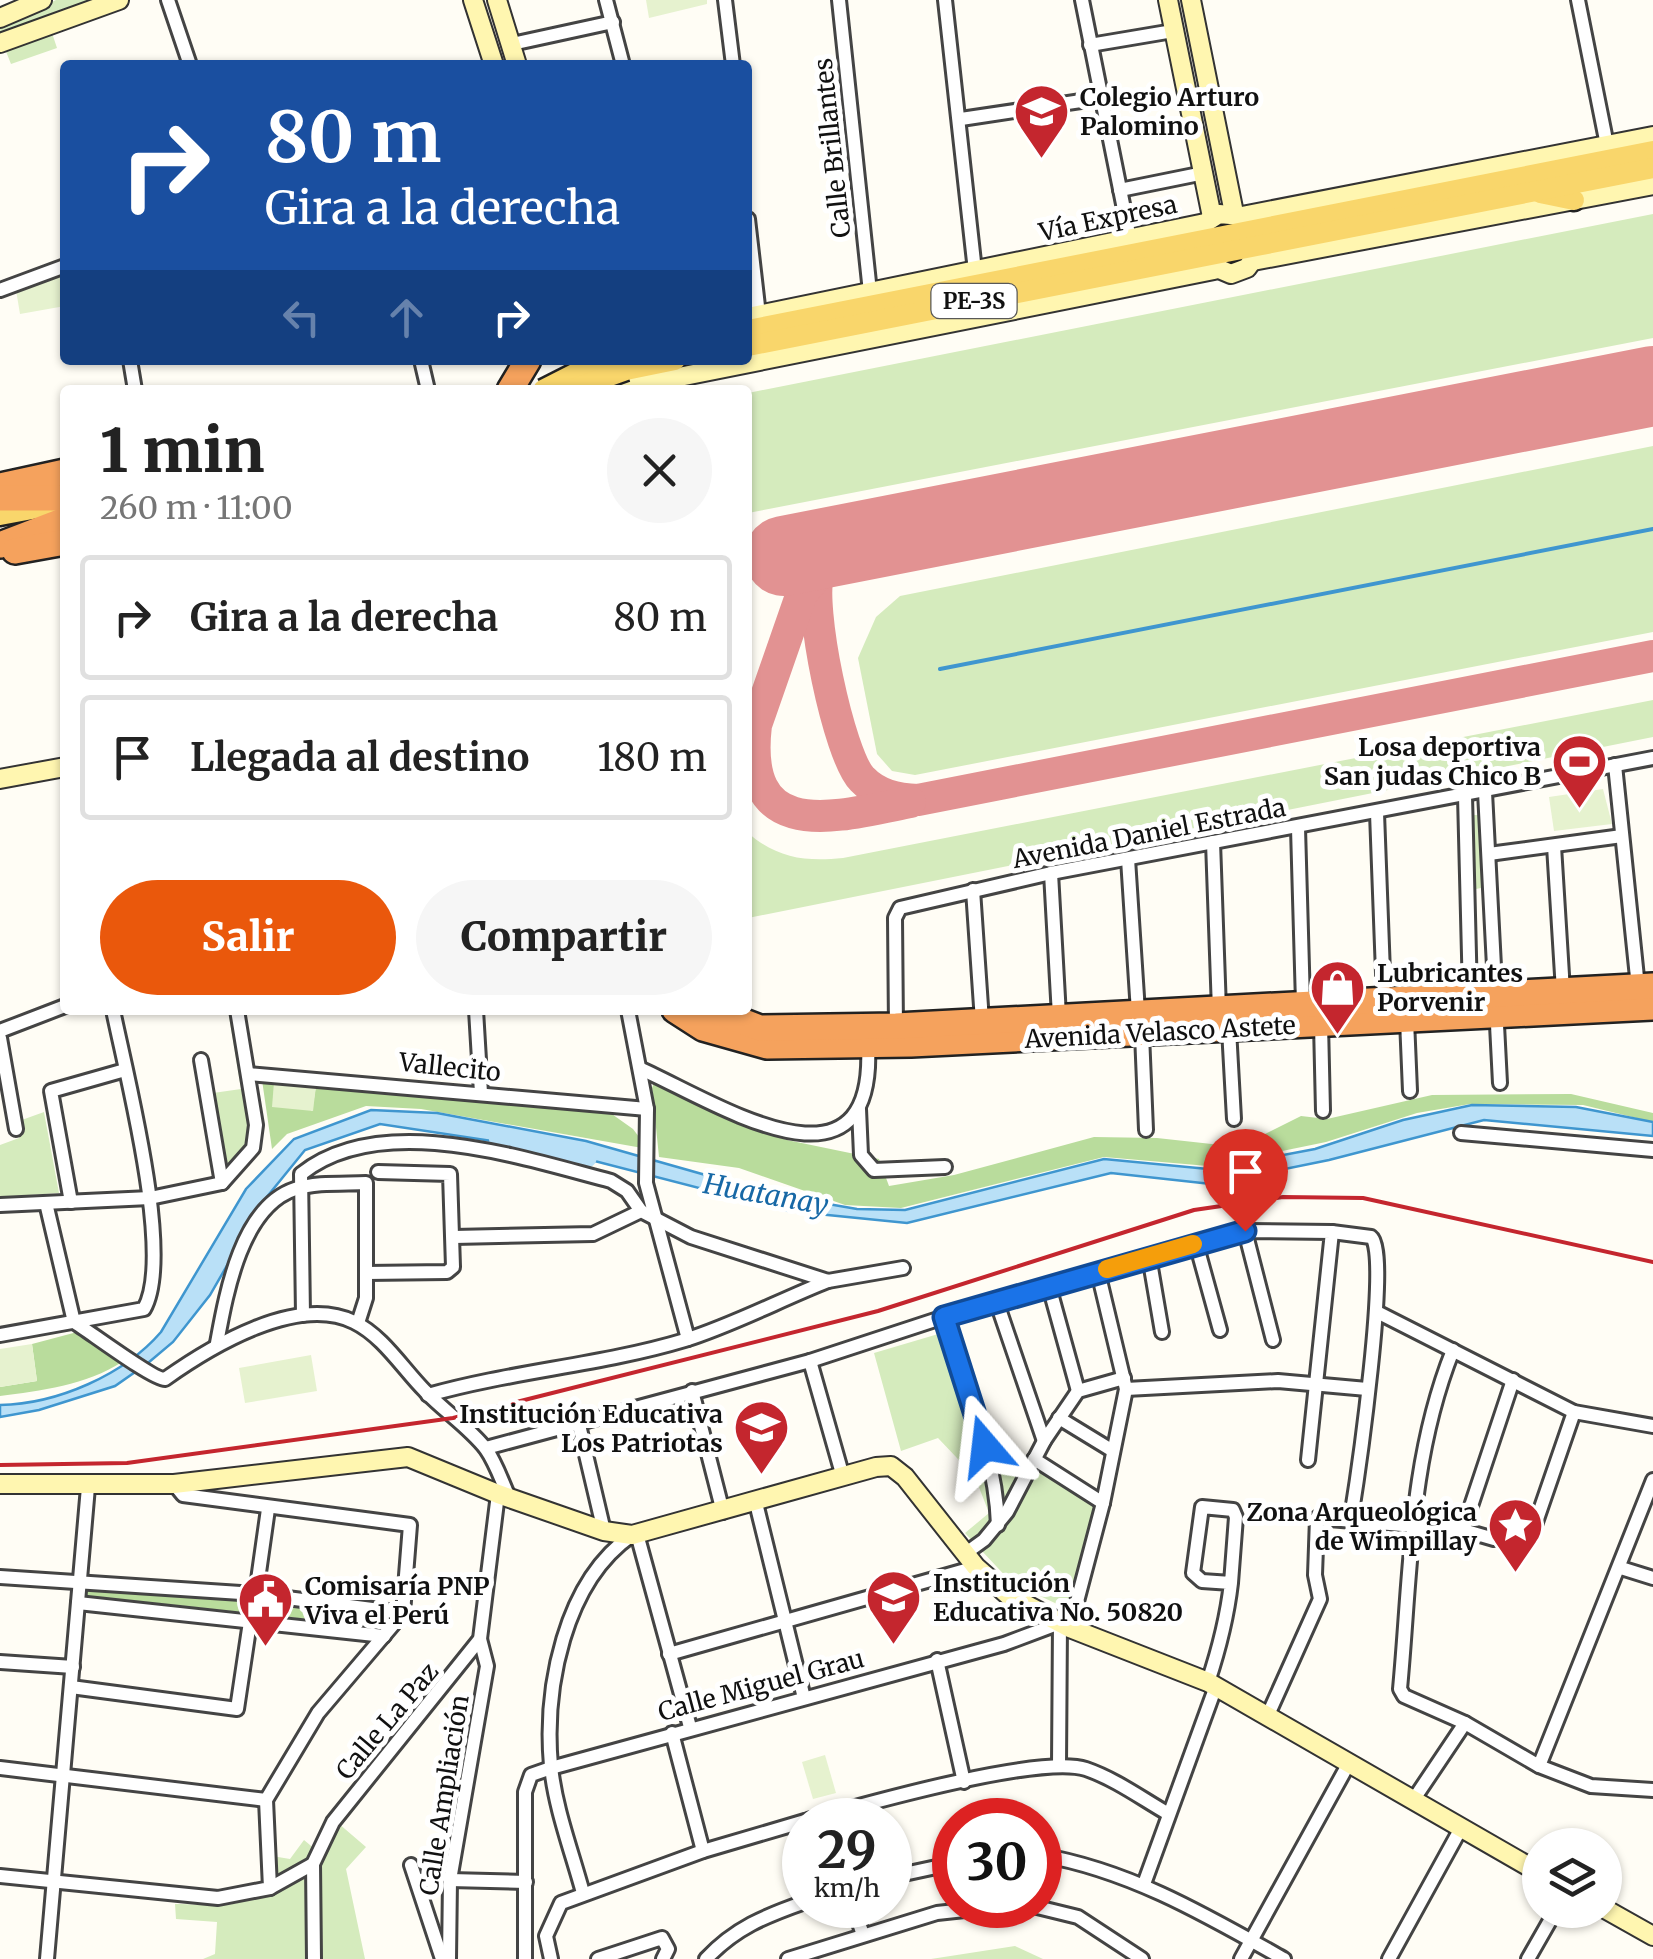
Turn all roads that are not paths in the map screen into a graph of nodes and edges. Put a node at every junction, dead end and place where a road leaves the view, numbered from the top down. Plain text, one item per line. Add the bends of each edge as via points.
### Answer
1 (42, 0) edge
2 (119, 0) edge
3 (168, 0) edge
4 (473, 0) edge
5 (497, 0) edge
6 (606, 0) edge
7 (725, 0) edge
8 (838, 0) edge
9 (945, 0) edge
10 (1082, 0) edge
11 (1578, 0) edge
12 (1192, 3) edge
13 (1168, 5) edge
14 (0, 18) edge
15 (613, 22) junction
16 (1172, 30) junction
17 (0, 43) edge
18 (512, 44) junction
19 (1090, 46) junction
20 (188, 60) edge
21 (492, 60) edge
22 (517, 60) edge
23 (621, 60) edge
24 (732, 60) edge
25 (1101, 98) junction
26 (961, 119) junction
27 (1653, 136) edge
28 (1606, 145) junction
29 (1653, 151) edge
30 (1564, 154) junction
31 (1653, 168) edge
32 (1204, 173) junction
33 (1532, 183) junction
34 (1653, 185) edge
35 (1120, 190) junction
36 (1574, 200) junction
37 (1249, 233) junction
38 (1130, 239) junction
39 (1206, 242) junction
40 (60, 268) edge
41 (975, 270) junction
42 (0, 290) edge
43 (870, 292) junction
44 (752, 321) edge
45 (752, 321) edge
46 (752, 345) edge
47 (752, 356) edge
48 (524, 365) edge
49 (592, 365) edge
50 (650, 365) edge
51 (714, 365) edge
52 (507, 385) edge
53 (553, 385) edge
54 (584, 385) edge
55 (634, 385) edge
56 (60, 473) edge
57 (0, 486) edge
58 (0, 498) edge
59 (60, 501) edge
60 (60, 502) edge
61 (0, 515) edge
62 (60, 520) edge
63 (60, 521) edge
64 (0, 531) edge
65 (60, 543) edge
66 (0, 545) edge
67 (0, 554) edge
68 (1653, 758) edge
69 (1615, 765) junction
70 (60, 768) edge
71 (0, 779) edge
72 (1484, 792) junction
73 (1465, 796) junction
74 (1378, 813) junction
75 (1298, 828) junction
76 (1622, 836) junction
77 (1214, 842) junction
78 (1554, 846) junction
79 (1488, 854) junction
80 (1128, 860) junction
81 (1051, 873) junction
82 (974, 890) junction
83 (1563, 990) junction
84 (1648, 994) edge
85 (1470, 995) junction
86 (1384, 1000) junction
87 (1303, 1003) junction
88 (1497, 1004) junction
89 (60, 1008) edge
90 (114, 1015) edge
91 (238, 1015) edge
92 (476, 1015) edge
93 (629, 1015) edge
94 (682, 1015) edge
95 (726, 1015) edge
96 (1059, 1016) junction
97 (1407, 1020) junction
98 (982, 1021) junction
99 (1222, 1022) junction
100 (1140, 1023) junction
101 (1321, 1024) junction
102 (0, 1030) edge
103 (896, 1035) junction
104 (0, 1038) edge
105 (868, 1046) junction
106 (201, 1060) dead end
107 (640, 1069) junction
108 (125, 1070) junction
109 (248, 1074) junction
110 (1500, 1084) dead end
111 (1410, 1091) dead end
112 (481, 1093) junction
113 (647, 1109) junction
114 (859, 1109) junction
115 (1323, 1110) dead end
116 (1234, 1118) dead end
117 (16, 1129) dead end
118 (1146, 1130) dead end
119 (1461, 1132) dead end
120 (1653, 1150) edge
121 (944, 1167) dead end
122 (378, 1172) dead end
123 (222, 1183) junction
124 (300, 1187) junction
125 (150, 1198) junction
126 (71, 1202) junction
127 (46, 1203) junction
128 (0, 1205) edge
129 (641, 1212) junction
130 (660, 1224) junction
131 (1245, 1231) junction
132 (1332, 1232) junction
133 (454, 1237) junction
134 (1196, 1243) junction
135 (1149, 1256) junction
136 (903, 1268) dead end
137 (1098, 1272) junction
138 (366, 1273) junction
139 (828, 1282) junction
140 (1050, 1286) junction
141 (996, 1300) junction
142 (1376, 1312) junction
143 (302, 1315) junction
144 (944, 1317) junction
145 (74, 1322) junction
146 (358, 1323) junction
147 (1220, 1330) dead end
148 (1162, 1332) dead end
149 (0, 1336) edge
150 (688, 1339) junction
151 (1273, 1340) dead end
152 (217, 1343) junction
153 (1453, 1350) junction
154 (810, 1361) junction
155 (1512, 1380) junction
156 (1125, 1383) junction
157 (1316, 1384) junction
158 (1367, 1388) junction
159 (1078, 1391) junction
160 (692, 1392) junction
161 (428, 1395) junction
162 (1574, 1412) junction
163 (1060, 1418) junction
164 (579, 1425) junction
165 (1653, 1426) edge
166 (1044, 1441) junction
167 (486, 1448) junction
168 (1113, 1451) junction
169 (1034, 1458) junction
170 (1308, 1460) dead end
171 (843, 1477) junction
172 (1653, 1480) edge
173 (0, 1484) edge
174 (174, 1484) junction
175 (88, 1487) junction
176 (504, 1496) junction
177 (756, 1503) junction
178 (1104, 1503) junction
179 (268, 1510) junction
180 (723, 1512) junction
181 (1351, 1518) junction
182 (1411, 1524) junction
183 (998, 1525) junction
184 (1463, 1530) junction
185 (604, 1531) junction
186 (635, 1535) junction
187 (971, 1560) junction
188 (1620, 1568) junction
189 (0, 1576) edge
190 (1653, 1578) edge
191 (80, 1583) junction
192 (1231, 1583) junction
193 (256, 1594) junction
194 (78, 1603) junction
195 (403, 1613) junction
196 (250, 1622) junction
197 (785, 1622) junction
198 (1065, 1626) junction
199 (384, 1636) junction
200 (480, 1639) junction
201 (669, 1654) junction
202 (937, 1660) junction
203 (0, 1662) edge
204 (73, 1667) junction
205 (1212, 1684) junction
206 (70, 1687) junction
207 (804, 1698) junction
208 (1267, 1717) junction
209 (1465, 1724) junction
210 (690, 1727) junction
211 (672, 1732) junction
212 (1349, 1763) junction
213 (1059, 1765) junction
214 (1540, 1766) junction
215 (0, 1768) edge
216 (551, 1768) junction
217 (62, 1774) junction
218 (964, 1782) junction
219 (1653, 1790) edge
220 (897, 1798) edge
221 (1414, 1799) junction
222 (266, 1800) junction
223 (1167, 1814) junction
224 (782, 1827) edge
225 (1460, 1830) junction
226 (703, 1851) junction
227 (1062, 1859) edge
228 (1522, 1863) edge
229 (313, 1864) junction
230 (411, 1865) dead end
231 (0, 1876) edge
232 (53, 1880) junction
233 (450, 1880) junction
234 (526, 1882) junction
235 (1144, 1884) junction
236 (270, 1888) junction
237 (583, 1893) junction
238 (782, 1910) edge
239 (1062, 1913) edge
240 (932, 1914) edge
241 (1622, 1918) edge
242 (860, 1928) edge
243 (1546, 1928) edge
244 (862, 1935) junction
245 (1653, 1936) edge
246 (1251, 1940) junction
247 (47, 1959) edge
248 (314, 1959) edge
249 (445, 1959) edge
250 (525, 1959) edge
251 (551, 1959) edge
252 (598, 1959) edge
253 (662, 1959) edge
254 (706, 1959) edge
255 (788, 1959) edge
256 (1142, 1959) edge
257 (1241, 1959) edge
258 (1284, 1959) edge
259 (1388, 1959) edge
260 (1528, 1959) edge

1 - 14 street
2 - 17 street
3 - 20 street
4 - 21 street
5 - 18 street
6 - 15 street
7 - 24 street
8 - 43 street, Calle Brillantes
9 - 26 street
10 - 19 street
11 - 28 street
12 - 13 street
12 - 37 street
13 - 16 street
15 - 18 street
15 - 23 street
16 - 19 street
16 - 32 street
18 - 22 street
19 - 25 street
25 - 26 street
25 - 35 street
26 - 41 street
27 - 28 street, Vía Expresa / PE-3S
28 - 30 street, Vía Expresa / PE-3S
29 - 33 main road, Vía Expresa / PE-3S
30 - 33 main road
30 - 37 street, Vía Expresa / PE-3S
31 - 33 main road, Vía Expresa / PE-3S
32 - 35 street
32 - 39 street
33 - 36 main road
33 - 37 main road, Vía Expresa / PE-3S
34 - 36 street, Vía Expresa / PE-3S
35 - 38 street
36 - 37 street, Vía Expresa / PE-3S
37 - 39 main road, Vía Expresa / PE-3S
37 - 39 street via 1231,274
38 - 39 street, Vía Expresa / PE-3S
38 - 41 street, Vía Expresa / PE-3S
39 - 45 main road, Vía Expresa / PE-3S
39 - 46 main road, Vía Expresa / PE-3S
39 - 47 street, Vía Expresa / PE-3S
40 - 42 street
41 - 43 street, Vía Expresa / PE-3S
43 - 44 street, Vía Expresa / PE-3S
48 - 52 highway
49 - 53 main road, bridge
50 - 54 main road, bridge
51 - 55 street, Vía Expresa / PE-3S
56 - 57 highway
58 - 59 highway
60 - 61 main road
62 - 64 main road
63 - 66 highway
65 - 67 highway
68 - 69 street, Avenida Daniel Estrada
69 - 72 street, Avenida Daniel Estrada
69 - 76 street
70 - 71 street
72 - 73 street, Avenida Daniel Estrada
72 - 79 street
73 - 74 street, Avenida Daniel Estrada
73 - 85 street
74 - 75 street, Avenida Daniel Estrada
74 - 86 street
75 - 77 street, Avenida Daniel Estrada
75 - 87 street
76 - 78 street
76 - 84 street
77 - 80 street, Avenida Daniel Estrada
77 - 99 street
78 - 79 street
78 - 83 street
79 - 88 street
80 - 81 street, Avenida Daniel Estrada
80 - 100 street
81 - 82 street, Avenida Daniel Estrada
81 - 96 street
82 - 98 street
82 - 103 street, Avenida Daniel Estrada via 900,908
83 - 84 highway, Avenida Velasco Astete
83 - 88 highway, Avenida Velasco Astete
84 - 88 highway, Avenida Velasco Astete
85 - 86 highway, Avenida Velasco Astete
85 - 88 highway, Avenida Velasco Astete
86 - 87 highway, Avenida Velasco Astete
87 - 99 highway, Avenida Velasco Astete
88 - 97 highway, Avenida Velasco Astete
88 - 110 street
89 - 102 street
90 - 108 street
91 - 109 street
92 - 112 street
93 - 107 street
94 - 105 highway, Avenida Velasco Astete via 702,1028 767,1046
95 - 103 highway, Avenida Velasco Astete via 760,1028
96 - 98 highway, Avenida Velasco Astete
96 - 100 highway, Avenida Velasco Astete
97 - 101 highway, Avenida Velasco Astete
97 - 111 street
98 - 103 highway, Avenida Velasco Astete
99 - 100 highway, Avenida Velasco Astete
99 - 101 highway, Avenida Velasco Astete
99 - 116 street
100 - 103 highway, Avenida Velasco Astete
100 - 118 street
101 - 115 street
103 - 105 highway, Avenida Velasco Astete
104 - 117 street
105 - 114 street
106 - 123 street
107 - 113 street
107 - 114 street via 753,1124 788,1132 828,1133
108 - 125 street
108 - 126 street via 51,1091
109 - 112 street, Vallecito
109 - 123 street via 253,1148
112 - 113 street, Vallecito
113 - 130 street via 646,1183
114 - 121 street via 861,1155 874,1170
119 - 120 street
122 - 133 street via 450,1174
123 - 125 street
124 - 129 street via 304,1172 353,1148 458,1146 611,1180
124 - 138 street via 366,1183
124 - 143 street
124 - 152 street via 268,1204 251,1232
125 - 126 street
125 - 145 street via 152,1294 144,1309
126 - 127 street
127 - 128 street
127 - 145 street
129 - 130 street
129 - 133 street via 593,1234
130 - 139 street
130 - 150 street
131 - 132 street
131 - 134 street
131 - 151 street
132 - 142 street via 1378,1242
132 - 157 street
133 - 138 street via 450,1271
134 - 135 street
134 - 147 street
135 - 137 street
135 - 148 street
136 - 139 street
137 - 140 street
137 - 156 street
138 - 146 street
139 - 150 street
140 - 141 street
140 - 159 street
141 - 144 street
141 - 166 street
142 - 153 street
142 - 158 street
143 - 146 street
143 - 152 street
144 - 154 street
144 - 183 street via 997,1494
145 - 149 street
145 - 152 street via 148,1375 164,1379
146 - 161 street
150 - 161 street
153 - 155 street
153 - 182 street via 1431,1405
154 - 160 street
154 - 171 street
155 - 162 street
155 - 184 street
156 - 157 street
156 - 159 street
156 - 168 street
157 - 158 street
157 - 170 street
158 - 181 street
159 - 163 street
160 - 164 street
160 - 180 street
161 - 167 street
162 - 165 street
162 - 184 street via 1536,1525 1494,1539
163 - 166 street
163 - 168 street
164 - 167 street
164 - 185 street
166 - 169 street
167 - 176 street
168 - 178 street
169 - 178 street
169 - 183 street
171 - 177 street
171 - 187 street via 883,1466 896,1470
172 - 188 street
173 - 175 street
174 - 175 street
174 - 176 street via 408,1457
174 - 179 street via 182,1495
175 - 191 street
176 - 185 street
176 - 200 street
177 - 180 street
177 - 197 street
178 - 198 street
179 - 193 street
179 - 195 street via 410,1525
180 - 186 street
181 - 182 street
181 - 208 street via 1317,1518 1320,1598
182 - 184 street
182 - 209 street via 1400,1689
183 - 187 street
185 - 186 street
186 - 201 street
186 - 216 street via 594,1574 570,1622 550,1699
187 - 197 street
187 - 198 street via 1008,1595
188 - 190 street
188 - 214 street
189 - 191 street
191 - 193 street
191 - 194 street
192 - 192 street via 1202,1581 1194,1572 1202,1508 1236,1513
192 - 205 street
193 - 195 street
194 - 196 street
194 - 204 street
195 - 199 street
196 - 199 street
196 - 206 street via 237,1710
197 - 201 street
197 - 207 street
198 - 202 street, Calle Miguel Grau
198 - 205 street
198 - 213 street
199 - 222 street via 318,1713
200 - 229 street, Calle La Paz via 333,1822
200 - 233 street, Calle Ampliación via 487,1666
201 - 210 street
202 - 207 street, Calle Miguel Grau
202 - 218 street
203 - 204 street
204 - 206 street
205 - 208 street
205 - 223 street
206 - 217 street
207 - 210 street, Calle Miguel Grau
208 - 212 street
209 - 214 street
209 - 221 street
210 - 211 street, Calle Miguel Grau
211 - 216 street, Calle Miguel Grau
211 - 226 street
212 - 221 street
212 - 246 street
213 - 218 street
213 - 223 street via 1085,1769
214 - 219 street via 1590,1786
215 - 217 street
216 - 234 street, Calle Miguel Grau via 532,1775 525,1792
216 - 237 street
217 - 222 street
217 - 232 street
218 - 220 street
221 - 225 street
222 - 236 street
223 - 235 street
224 - 226 street
225 - 228 street
225 - 259 street
226 - 237 street
227 - 235 street
229 - 236 street
229 - 248 street
230 - 249 street
231 - 232 street
232 - 236 street via 218,1898
232 - 247 street
233 - 234 street
233 - 249 street, Calle Ampliación
234 - 250 street
235 - 246 street
237 - 251 street via 553,1912 546,1936
238 - 254 street via 751,1921
239 - 256 street
240 - 244 street
241 - 245 street
242 - 244 street
243 - 260 street
244 - 255 street
246 - 257 street
246 - 258 street
252 - 253 street via 662,1938 668,1949

